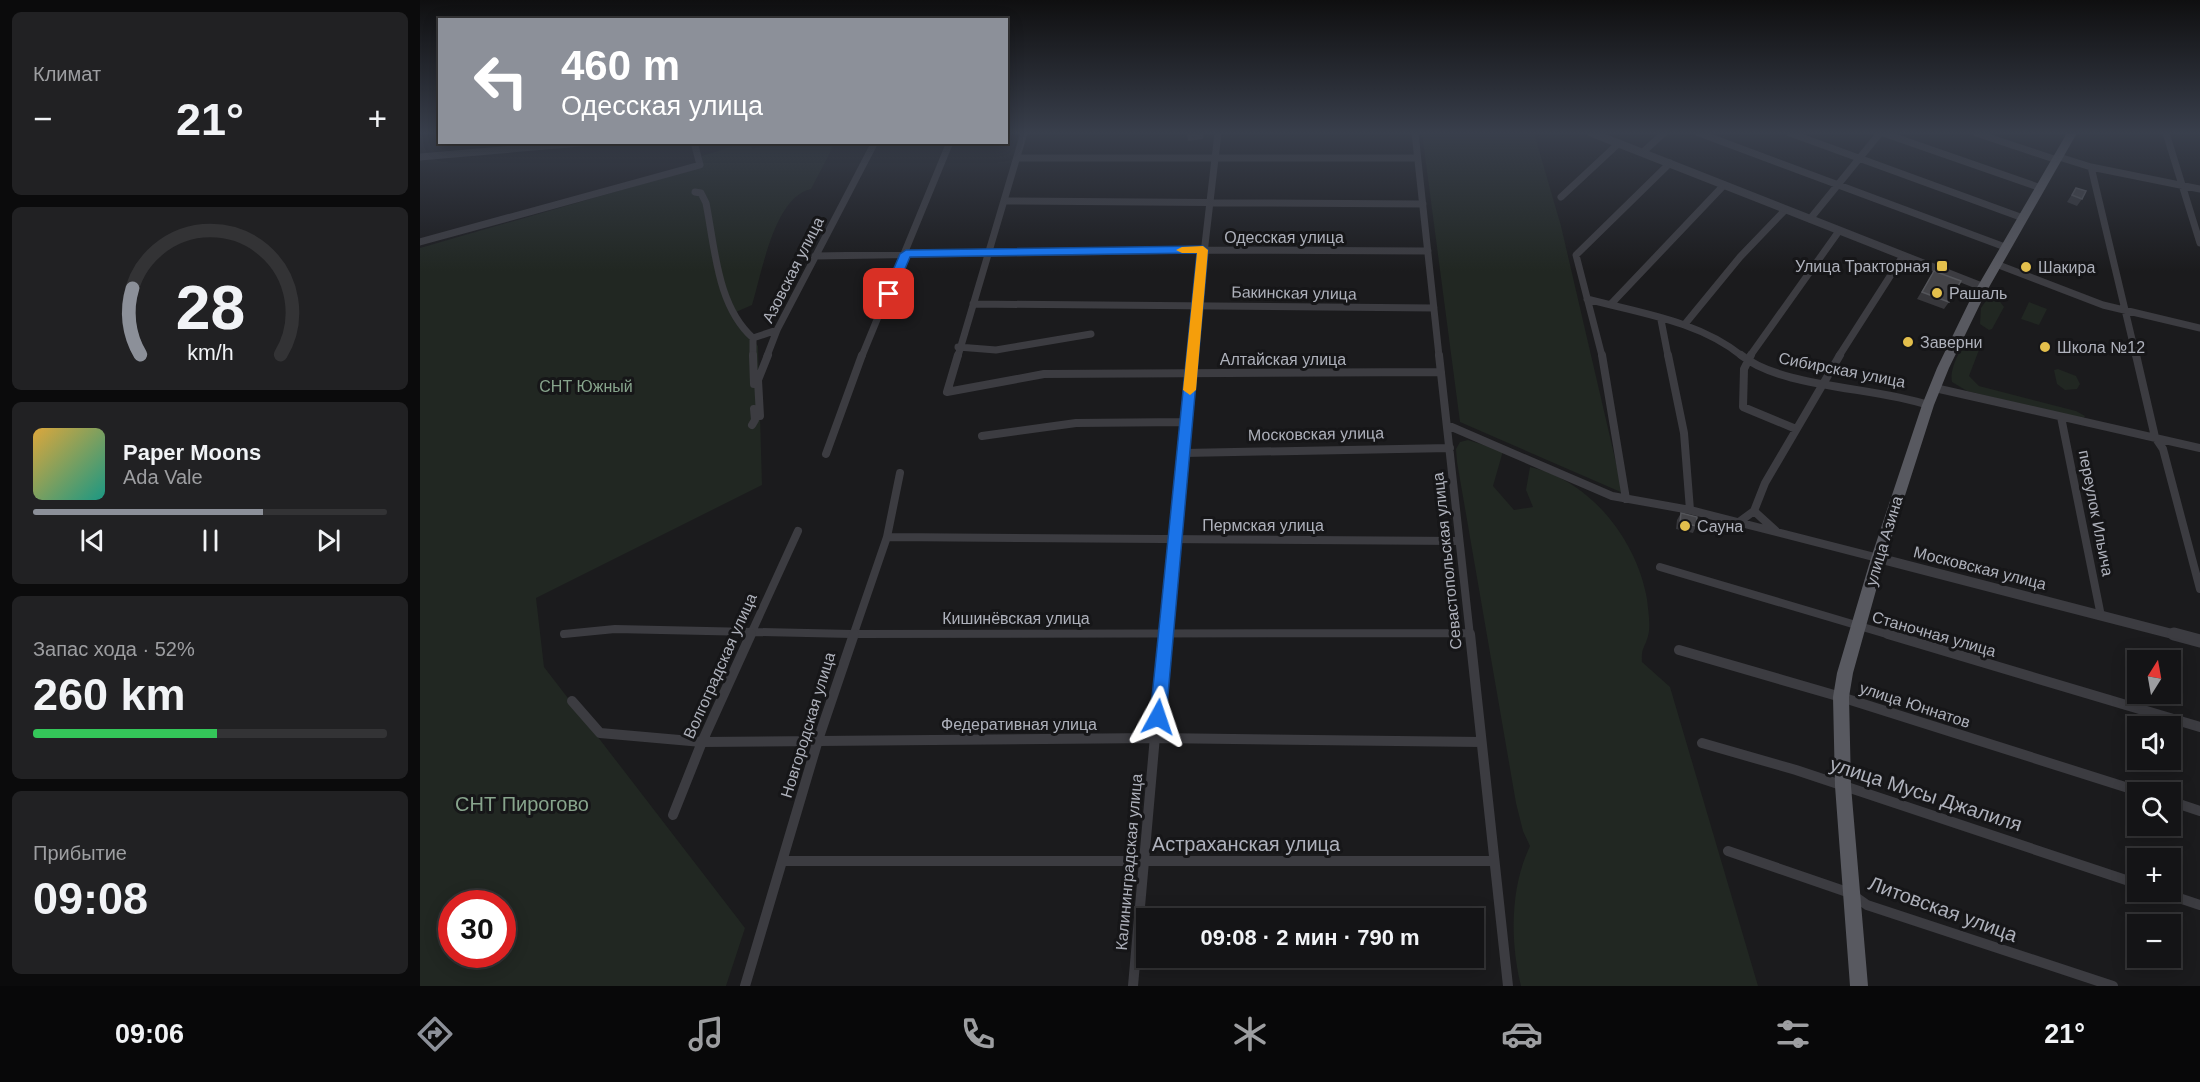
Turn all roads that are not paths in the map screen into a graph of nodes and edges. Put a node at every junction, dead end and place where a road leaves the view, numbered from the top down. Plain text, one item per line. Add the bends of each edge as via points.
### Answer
1 (649, 179) edge
2 (856, 179) edge
3 (935, 179) edge
4 (1011, 179) edge
5 (1212, 179) edge
6 (1420, 179) edge
7 (1580, 179) edge
8 (1654, 179) edge
9 (1709, 179) edge
10 (1822, 179) edge
11 (1846, 179) edge
12 (1917, 179) edge
13 (2015, 179) edge
14 (2046, 179) edge
15 (2094, 179) edge
16 (2150, 179) edge
17 (2182, 179) edge
18 (1724, 185) junction
19 (1840, 186) junction
20 (2184, 186) junction
21 (2041, 188) junction
22 (2200, 189) edge
23 (695, 192) dead end
24 (1561, 197) dead end
25 (1004, 201) junction
26 (1210, 202) junction
27 (1423, 204) junction
28 (1785, 210) junction
29 (2023, 218) junction
30 (1810, 219) junction
31 (1839, 231) junction
32 (420, 242) edge
33 (2200, 243) edge
34 (2005, 247) junction
35 (1203, 250) junction
36 (1428, 251) junction
37 (988, 252) junction
38 (906, 254) junction
39 (815, 256) junction
40 (1903, 256) junction
41 (1996, 264) junction
42 (1983, 287) junction
43 (1587, 299) junction
44 (973, 304) junction
45 (1611, 304) junction
46 (1198, 305) junction
47 (1434, 308) junction
48 (2126, 312) junction
49 (1661, 320) junction
50 (1685, 324) junction
51 (2200, 328) edge
52 (777, 330) junction
53 (1091, 334) dead end
54 (753, 338) junction
55 (958, 347) junction
56 (1748, 359) junction
57 (1192, 372) junction
58 (1441, 372) junction
59 (1821, 384) junction
60 (1935, 388) junction
61 (1928, 405) junction
62 (759, 416) dead end
63 (2061, 417) junction
64 (1185, 422) junction
65 (752, 425) dead end
66 (1447, 425) junction
67 (1796, 429) junction
68 (982, 436) dead end
69 (2155, 437) junction
70 (1450, 448) junction
71 (2200, 448) edge
72 (1184, 453) junction
73 (826, 454) dead end
74 (900, 473) dead end
75 (1626, 499) junction
76 (1690, 510) junction
77 (1754, 511) junction
78 (1739, 522) junction
79 (798, 531) dead end
80 (1777, 532) junction
81 (887, 537) junction
82 (1175, 539) junction
83 (1459, 541) junction
84 (1878, 558) junction
85 (1660, 567) dead end
86 (2200, 589) edge
87 (2101, 616) junction
88 (1857, 627) junction
89 (751, 632) junction
90 (1166, 632) junction
91 (1469, 633) junction
92 (564, 634) dead end
93 (852, 634) junction
94 (2200, 641) edge
95 (1679, 650) dead end
96 (1841, 697) junction
97 (572, 702) dead end
98 (2200, 727) edge
99 (1156, 738) junction
100 (818, 741) junction
101 (702, 742) junction
102 (1481, 742) junction
103 (1702, 743) dead end
104 (1843, 786) junction
105 (2127, 788) edge
106 (2181, 805) edge
107 (2200, 811) edge
108 (673, 814) dead end
109 (1728, 851) dead end
110 (783, 861) junction
111 (1494, 861) junction
112 (1142, 863) junction
113 (2127, 880) edge
114 (1850, 893) junction
115 (2181, 899) edge
116 (2200, 905) edge
117 (745, 986) edge
118 (1133, 986) edge
119 (1508, 986) edge
120 (1859, 986) edge
121 (2114, 986) edge

1 - 32 street
2 - 39 street, Азовская улица
3 - 38 street
4 - 25 street
5 - 26 street, Калининградская улица
6 - 27 street, Севастопольская улица
7 - 24 street
8 - 43 street via 1576,255
9 - 18 street
10 - 19 street
11 - 19 street
12 - 29 street
13 - 21 street
14 - 21 main road, улица Азина
15 - 48 street
16 - 20 street
17 - 20 street
18 - 28 street
18 - 45 street
19 - 30 street
19 - 34 street
20 - 22 street
20 - 33 street
21 - 29 main road, улица Азина
23 - 54 street via 701,193 706,203 720,278 734,314 745,334
25 - 26 street
25 - 37 street
26 - 27 street
26 - 35 street, Калининградская улица
27 - 36 street, Севастопольская улица
28 - 30 street
28 - 50 street
29 - 34 main road, улица Азина
30 - 31 street
31 - 40 street
31 - 56 street
34 - 41 main road, улица Азина
35 - 36 street, Одесская улица
35 - 37 street, Одесская улица
35 - 46 street, Калининградская улица
36 - 47 street, Севастопольская улица
37 - 38 street, Одесская улица
37 - 44 street
38 - 39 street, Одесская улица
38 - 73 street via 846,395
39 - 52 street, Азовская улица
40 - 42 street
40 - 59 street
41 - 42 main road, улица Азина
41 - 48 street
42 - 60 main road, улица Азина
43 - 45 street, Сибирская улица
43 - 75 street via 1606,371
44 - 46 street, Бакинская улица
44 - 55 street
45 - 49 street, Сибирская улица
46 - 47 street, Бакинская улица
46 - 57 street, Калининградская улица
47 - 58 street, Севастопольская улица
48 - 51 street
48 - 69 street
49 - 50 street, Сибирская улица
49 - 76 street via 1684,433
50 - 56 street, Сибирская улица via 1725,342
52 - 54 street
52 - 62 street, Азовская улица via 758,380
53 - 55 street via 996,350
54 - 65 street via 756,420
55 - 57 street, Алтайская улица via 947,392 1044,374
56 - 59 street, Сибирская улица via 1754,366
56 - 67 street via 1743,407
57 - 58 street, Алтайская улица
57 - 64 street, Калининградская улица
58 - 66 street, Севастопольская улица
59 - 61 street, Сибирская улица via 1902,396
59 - 67 street
60 - 61 main road, улица Азина
60 - 63 street
61 - 84 main road, улица Азина
63 - 69 street
63 - 87 street, переулок Ильича
64 - 68 street via 1077,423
64 - 72 street, Калининградская улица
66 - 70 street, Севастопольская улица
66 - 75 street, Московская улица
67 - 77 street
69 - 71 street
69 - 86 street via 2163,449
70 - 72 street, Московская улица
70 - 83 street, Севастопольская улица
72 - 82 street, Калининградская улица
74 - 81 street, Новгородская улица
75 - 76 street, Московская улица
76 - 78 street, Московская улица
77 - 78 street
77 - 80 street
78 - 80 street, Московская улица
79 - 89 street, Волгоградская улица
80 - 84 street, Московская улица
81 - 82 street, Пермская улица
81 - 93 street, Новгородская улица
82 - 83 street, Пермская улица
82 - 90 street, Калининградская улица
83 - 91 street, Севастопольская улица
84 - 87 street, Московская улица
84 - 88 main road, улица Азина
85 - 88 street, Станочная улица
87 - 94 street, Московская улица
88 - 96 main road, улица Азина
88 - 98 street, Станочная улица
89 - 92 street, Кишинёвская улица via 615,629
89 - 93 street, Кишинёвская улица
89 - 101 street, Волгоградская улица
90 - 91 street, Кишинёвская улица
90 - 93 street, Кишинёвская улица
90 - 99 street, Калининградская улица
91 - 102 street, Севастопольская улица
93 - 100 street, Новгородская улица
95 - 96 street, улица Юннатов
96 - 104 main road, улица Азина
96 - 105 street, улица Юннатов
97 - 101 street, Федеративная улица via 600,733
99 - 100 street, Федеративная улица
99 - 102 street, Федеративная улица
99 - 112 street, Калининградская улица
100 - 101 street, Федеративная улица
100 - 110 street, Новгородская улица
101 - 108 street, Волгоградская улица
102 - 111 street, Севастопольская улица
103 - 104 street, улица Мусы Джалиля
104 - 113 street, улица Мусы Джалиля
104 - 114 main road, улица Азина
106 - 107 street
109 - 114 street, Литовская улица
110 - 112 street, Астраханская улица
110 - 117 street, Новгородская улица
111 - 112 street, Астраханская улица
111 - 119 street, Севастопольская улица
112 - 118 street, Калининградская улица
114 - 120 main road, улица Азина
114 - 121 street, Литовская улица via 1867,906
115 - 116 street

